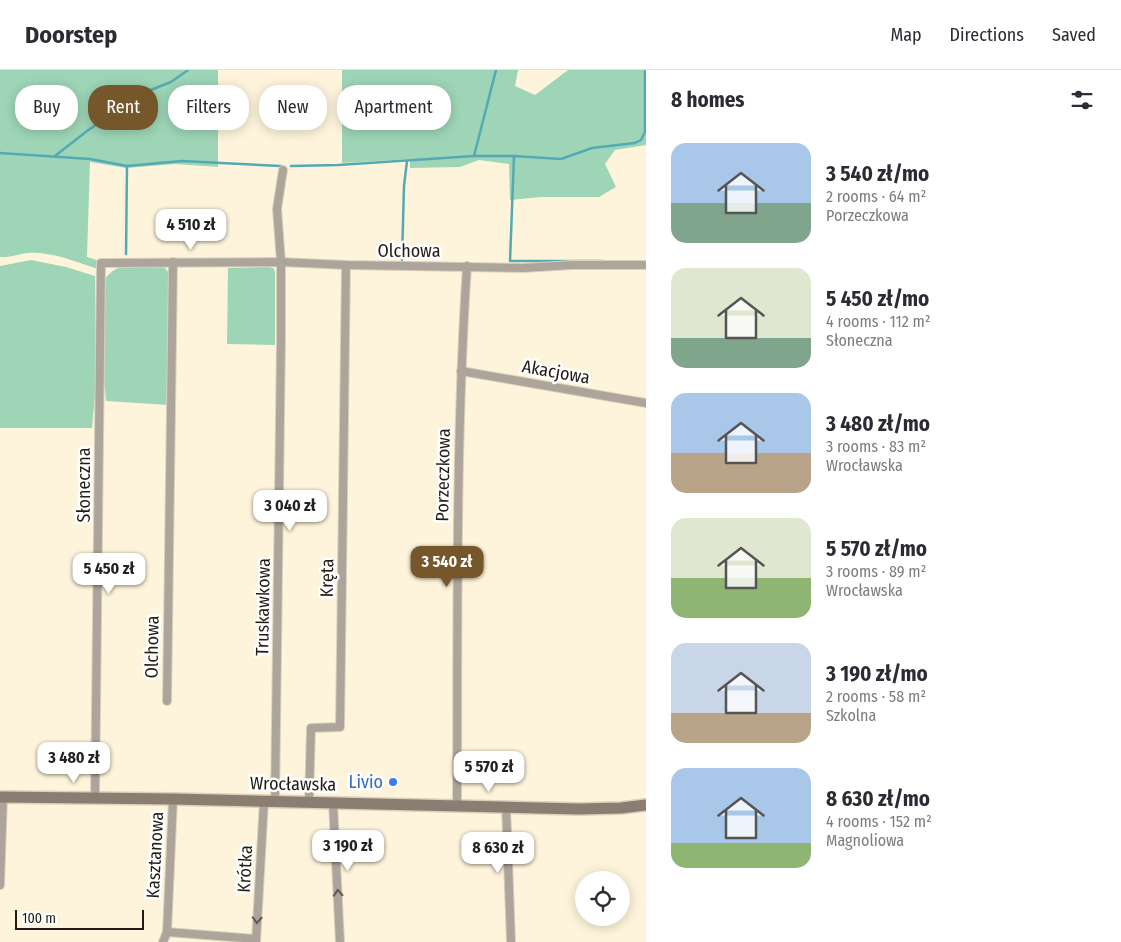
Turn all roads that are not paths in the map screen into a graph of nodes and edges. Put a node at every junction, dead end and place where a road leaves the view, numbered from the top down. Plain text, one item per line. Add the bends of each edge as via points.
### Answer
1 (282, 170) dead end
2 (173, 262) junction
3 (281, 262) junction
4 (101, 263) joint
5 (646, 265) edge
6 (346, 266) junction
7 (467, 266) junction
8 (460, 371) junction
9 (646, 403) edge
10 (167, 702) dead end
11 (1, 797) edge
12 (95, 798) junction
13 (173, 799) junction
14 (270, 802) junction
15 (309, 802) junction
16 (333, 802) junction
17 (457, 805) junction
18 (646, 805) edge
19 (506, 806) junction
20 (0, 884) edge
21 (167, 932) junction
22 (256, 941) edge
23 (163, 942) edge
24 (340, 942) edge
25 (511, 942) edge

1 - 3 street, Truskawkowa via 278,209
2 - 3 street, Olchowa
2 - 4 street, Olchowa
2 - 10 street, Olchowa
3 - 6 street, Olchowa
3 - 14 street, Truskawkowa
4 - 12 street, Słoneczna
5 - 7 street, Olchowa
6 - 7 street, Olchowa
6 - 15 street, Kręta via 340,727 311,728
7 - 8 street, Porzeczkowa
8 - 9 street, Akacjowa
8 - 17 street, Porzeczkowa
11 - 12 street, Wrocławska
11 - 20 street
12 - 13 street, Wrocławska
13 - 14 street, Wrocławska
13 - 21 street, Kasztanowa
14 - 15 street, Wrocławska
14 -> 22 street, Krótka
15 - 16 street, Wrocławska
16 - 17 street, Wrocławska
24 -> 16 street
17 - 19 street, Wrocławska
18 - 19 street, Wrocławska via 626,808
19 - 25 street
21 - 22 street, Krótka
21 - 23 street, Kasztanowa

